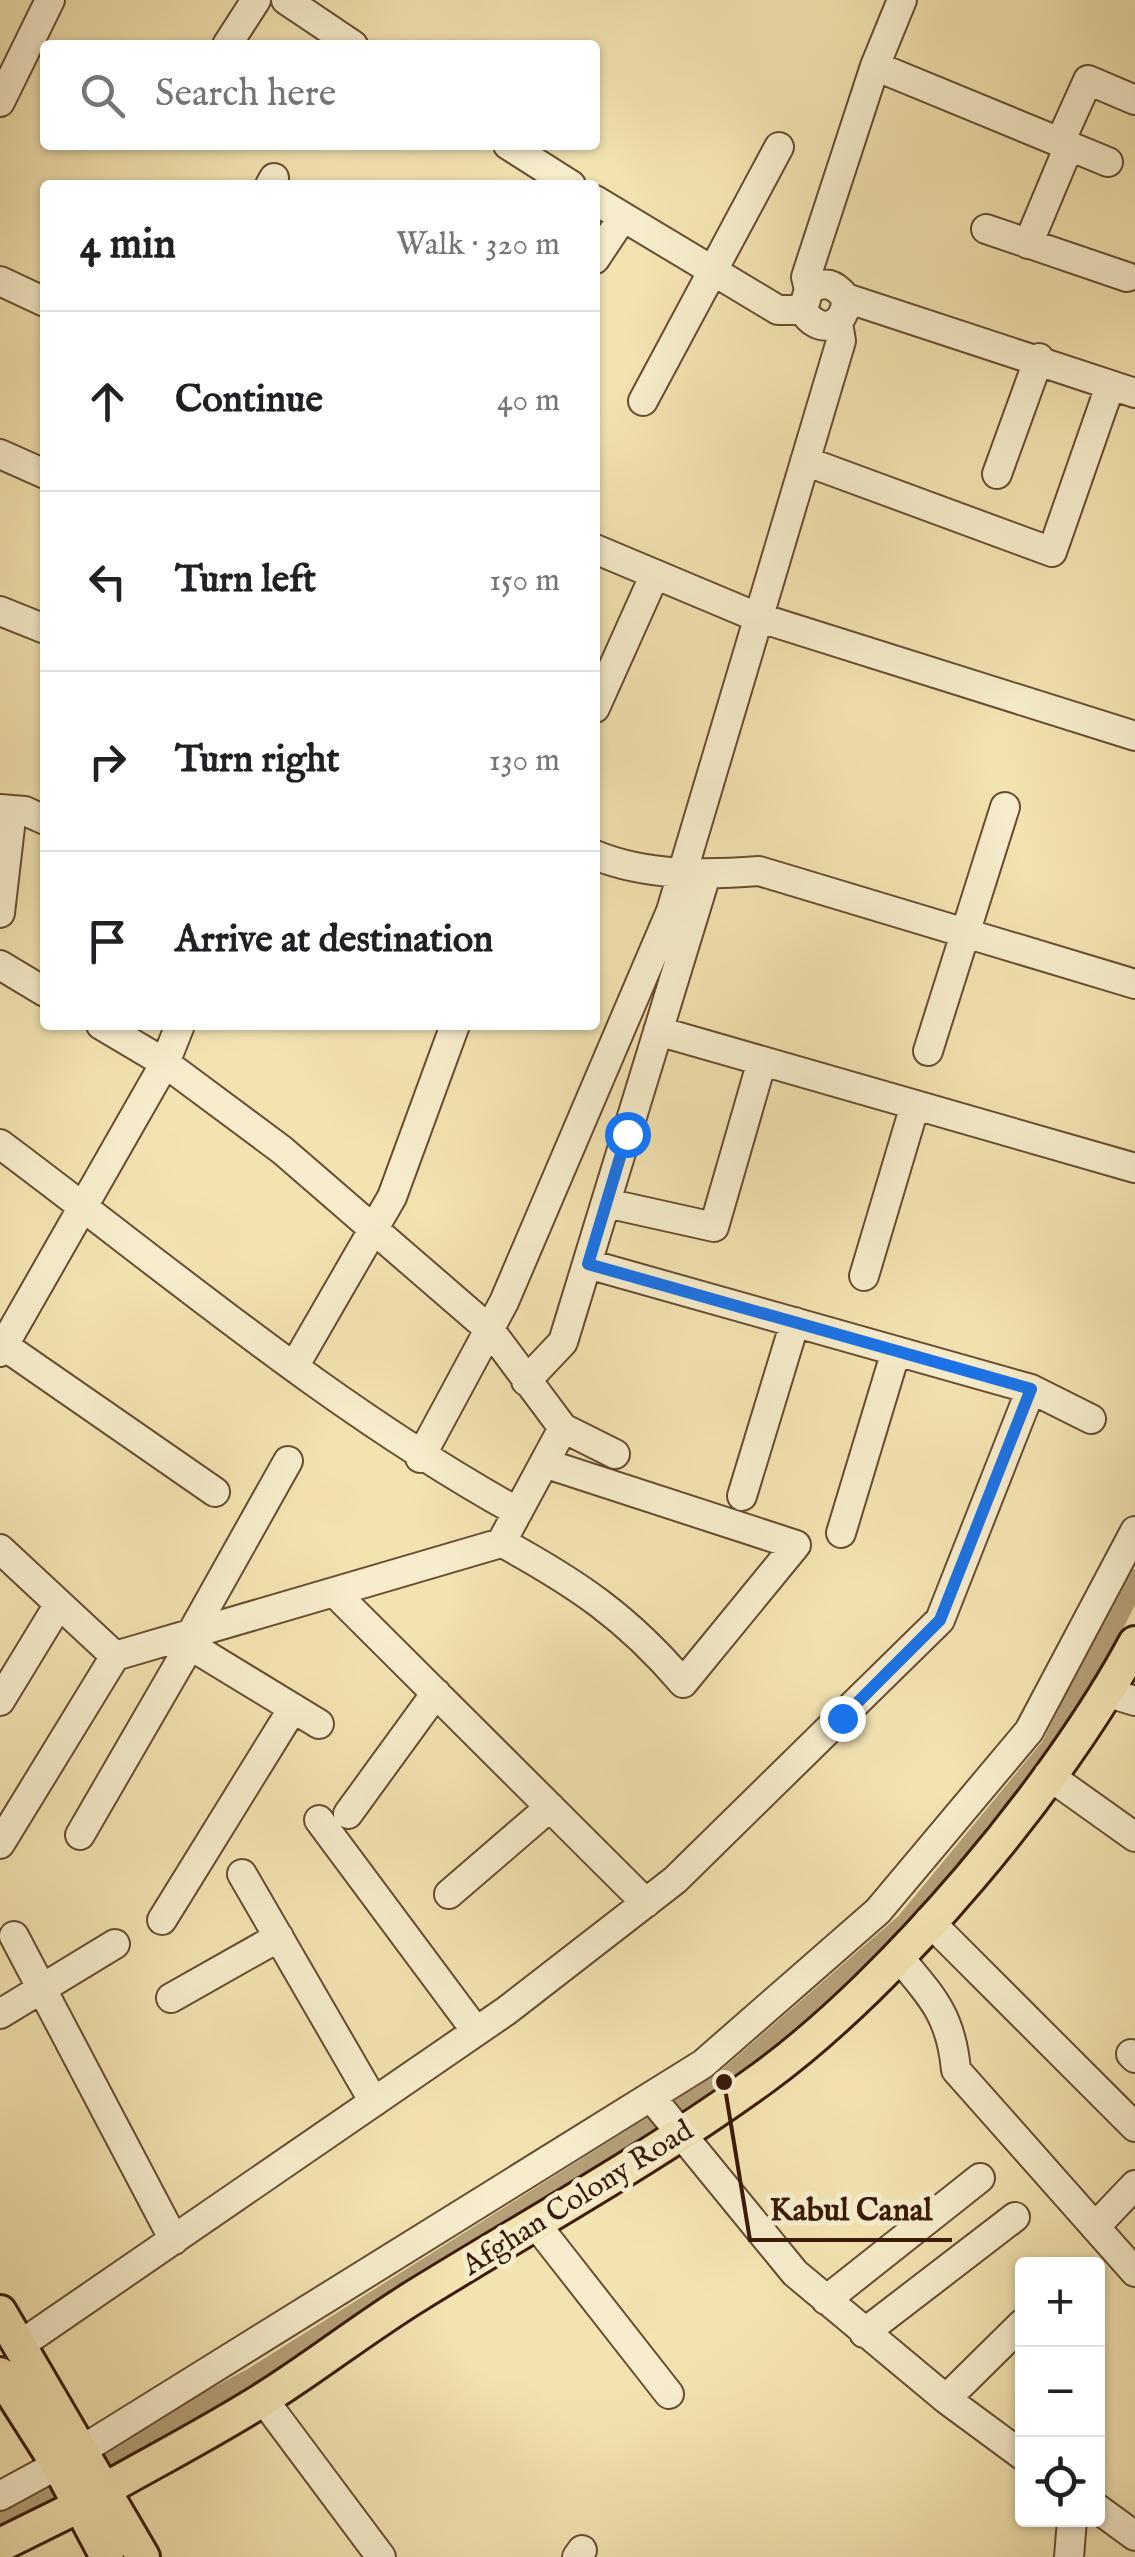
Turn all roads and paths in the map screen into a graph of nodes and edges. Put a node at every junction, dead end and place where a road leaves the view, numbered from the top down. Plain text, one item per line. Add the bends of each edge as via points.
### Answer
1 (50, 0) edge
2 (256, 0) edge
3 (286, 0) edge
4 (902, 0) edge
5 (230, 40) edge
6 (346, 40) edge
7 (875, 66) junction
8 (2, 91) edge
9 (1135, 100) edge
10 (1065, 144) junction
11 (779, 147) dead end
12 (516, 150) edge
13 (1108, 162) dead end
14 (563, 180) edge
15 (600, 203) edge
16 (623, 218) junction
17 (986, 230) dead end
18 (1028, 244) junction
19 (600, 252) edge
20 (716, 270) junction
21 (1127, 278) dead end
22 (0, 281) edge
23 (40, 300) edge
24 (806, 300) junction
25 (842, 311) junction
26 (1039, 358) junction
27 (1122, 390) edge
28 (643, 401) dead end
29 (0, 454) edge
30 (805, 461) junction
31 (40, 472) edge
32 (998, 474) dead end
33 (600, 551) edge
34 (655, 574) junction
35 (0, 611) edge
36 (757, 617) junction
37 (40, 627) edge
38 (600, 697) edge
39 (1135, 736) edge
40 (1005, 807) dead end
41 (6, 809) edge
42 (40, 819) edge
43 (600, 856) edge
44 (695, 874) junction
45 (0, 913) edge
46 (964, 933) junction
47 (0, 965) edge
48 (40, 984) edge
49 (1135, 984) edge
50 (110, 1030) edge
51 (178, 1030) edge
52 (454, 1030) edge
53 (658, 1031) junction
54 (928, 1051) dead end
55 (762, 1061) junction
56 (164, 1062) junction
57 (915, 1105) junction
58 (0, 1144) edge
59 (1135, 1168) edge
60 (606, 1203) junction
61 (83, 1206) junction
62 (374, 1229) junction
63 (588, 1264) junction
64 (864, 1276) dead end
65 (794, 1322) junction
66 (490, 1330) junction
67 (2, 1347) edge
68 (896, 1351) junction
69 (294, 1366) junction
70 (526, 1380) junction
71 (1031, 1389) junction
72 (1091, 1419) dead end
73 (563, 1428) junction
74 (615, 1454) dead end
75 (420, 1458) junction
76 (288, 1460) dead end
77 (544, 1463) junction
78 (216, 1492) dead end
79 (742, 1496) dead end
80 (518, 1512) junction
81 (1135, 1531) edge
82 (841, 1533) dead end
83 (502, 1542) junction
84 (0, 1550) edge
85 (334, 1592) junction
86 (59, 1604) junction
87 (186, 1639) junction
88 (1135, 1643) edge
89 (115, 1656) junction
90 (436, 1693) junction
91 (1122, 1697) edge
92 (0, 1702) edge
93 (293, 1708) junction
94 (318, 1724) dead end
95 (1048, 1775) junction
96 (550, 1807) junction
97 (348, 1814) dead end
98 (319, 1820) dead end
99 (80, 1835) dead end
100 (1135, 1836) edge
101 (0, 1844) edge
102 (242, 1874) dead end
103 (449, 1894) dead end
104 (646, 1902) junction
105 (162, 1920) dead end
106 (928, 1921) junction
107 (14, 1936) dead end
108 (278, 1937) junction
109 (115, 1944) dead end
110 (898, 1956) junction
111 (42, 1989) junction
112 (170, 1998) dead end
113 (0, 2014) edge
114 (476, 2032) junction
115 (651, 2097) junction
116 (374, 2102) junction
117 (1135, 2128) edge
118 (679, 2136) junction
119 (980, 2178) dead end
120 (1135, 2185) edge
121 (1015, 2217) dead end
122 (535, 2223) junction
123 (1095, 2227) junction
124 (174, 2240) junction
125 (1135, 2272) edge
126 (826, 2300) junction
127 (0, 2312) edge
128 (1015, 2331) edge
129 (864, 2333) junction
130 (20, 2346) junction
131 (0, 2374) edge
132 (669, 2394) dead end
133 (263, 2399) junction
134 (946, 2399) junction
135 (1015, 2450) edge
136 (80, 2477) junction
137 (0, 2496) edge
138 (1105, 2514) edge
139 (1071, 2527) edge
140 (1135, 2536) edge
141 (0, 2546) edge
142 (107, 2557) edge
143 (143, 2557) edge
144 (381, 2557) edge
145 (1069, 2557) edge

1 - 8 street
2 - 5 street
3 - 6 street
4 - 7 street
7 - 10 street
7 - 24 street via 806,277
9 - 10 street via 1088,80
10 - 13 street
10 - 18 street
11 - 20 street
12 - 14 street
15 - 16 street
16 - 19 street
16 - 20 street
17 - 18 street
18 - 21 street
20 - 24 street via 778,310
20 - 28 street
22 - 23 street
24 - 25 street via 810,323 824,328
25 - 26 street
25 - 30 street via 841,340
26 - 27 street
26 - 32 street
27 - 30 street via 1052,552
29 - 31 street
30 - 36 street
33 - 34 street
34 - 36 street
34 - 38 street
35 - 37 street
36 - 39 street
36 - 44 street
40 - 46 street
41 - 42 street
41 - 45 street
43 - 44 street
44 - 46 street via 758,870
44 - 53 street
44 - 66 street
46 - 49 street
46 - 54 street
47 - 48 street
50 - 56 street
51 - 56 street
52 - 62 street
53 - 55 street
53 - 60 street
55 - 57 street
55 - 60 street via 714,1227
56 - 61 street
56 - 62 street
57 - 59 street
57 - 64 street
58 - 61 street
60 - 63 street
61 - 67 street
61 - 69 street
62 - 66 street
62 - 69 street
63 - 65 street
63 - 70 street via 564,1342
65 - 68 street
65 - 79 street
66 - 70 street
66 - 75 street
67 - 78 street
68 - 71 street
68 - 82 street
69 - 75 street
70 - 73 street
71 - 72 street
71 - 104 street via 940,1620
73 - 74 street
73 - 77 street
75 - 80 street
76 - 87 street
77 - 80 street
77 - 83 street via 796,1545 683,1683 652,1646 582,1586
80 - 83 street
81 - 115 street via 1029,1731 878,1911 703,2064
83 - 85 street
84 - 86 street
85 - 87 street
85 - 90 street
86 - 89 street
86 - 92 street
87 - 89 street
87 - 93 street
87 - 99 street
88 - 91 main road, Afghan Colony Road
89 - 101 street
90 - 96 street
90 - 97 street
91 - 95 main road, Afghan Colony Road
93 - 94 street
93 - 105 street
95 - 100 street
95 - 106 main road, Afghan Colony Road
96 - 103 street
96 - 104 street
98 - 114 street
102 - 108 street
104 - 114 street
106 - 110 main road, Afghan Colony Road
106 - 117 street
107 - 111 street
108 - 112 street
108 - 116 street
109 - 111 street
110 - 118 main road, Afghan Colony Road via 768,2074
110 - 123 street via 942,2009 956,2070
111 - 113 street
111 - 124 street
114 - 116 street
115 - 118 street
115 - 136 street
116 - 124 street
118 - 122 main road, Afghan Colony Road
118 - 126 street via 794,2273
119 - 126 street
120 - 123 street
121 - 129 street
122 - 132 street
122 - 133 main road, Afghan Colony Road via 366,2326
123 - 125 street
124 - 130 street
126 - 129 street
127 - 130 main road
128 - 134 street
129 - 134 street
130 - 136 main road
131 - 136 main road
133 - 136 main road, Afghan Colony Road
133 - 144 street
134 - 135 street
136 - 137 street
136 - 141 main road, Afghan Colony Road
136 - 142 main road
136 - 143 main road
138 - 140 street
139 - 145 street

